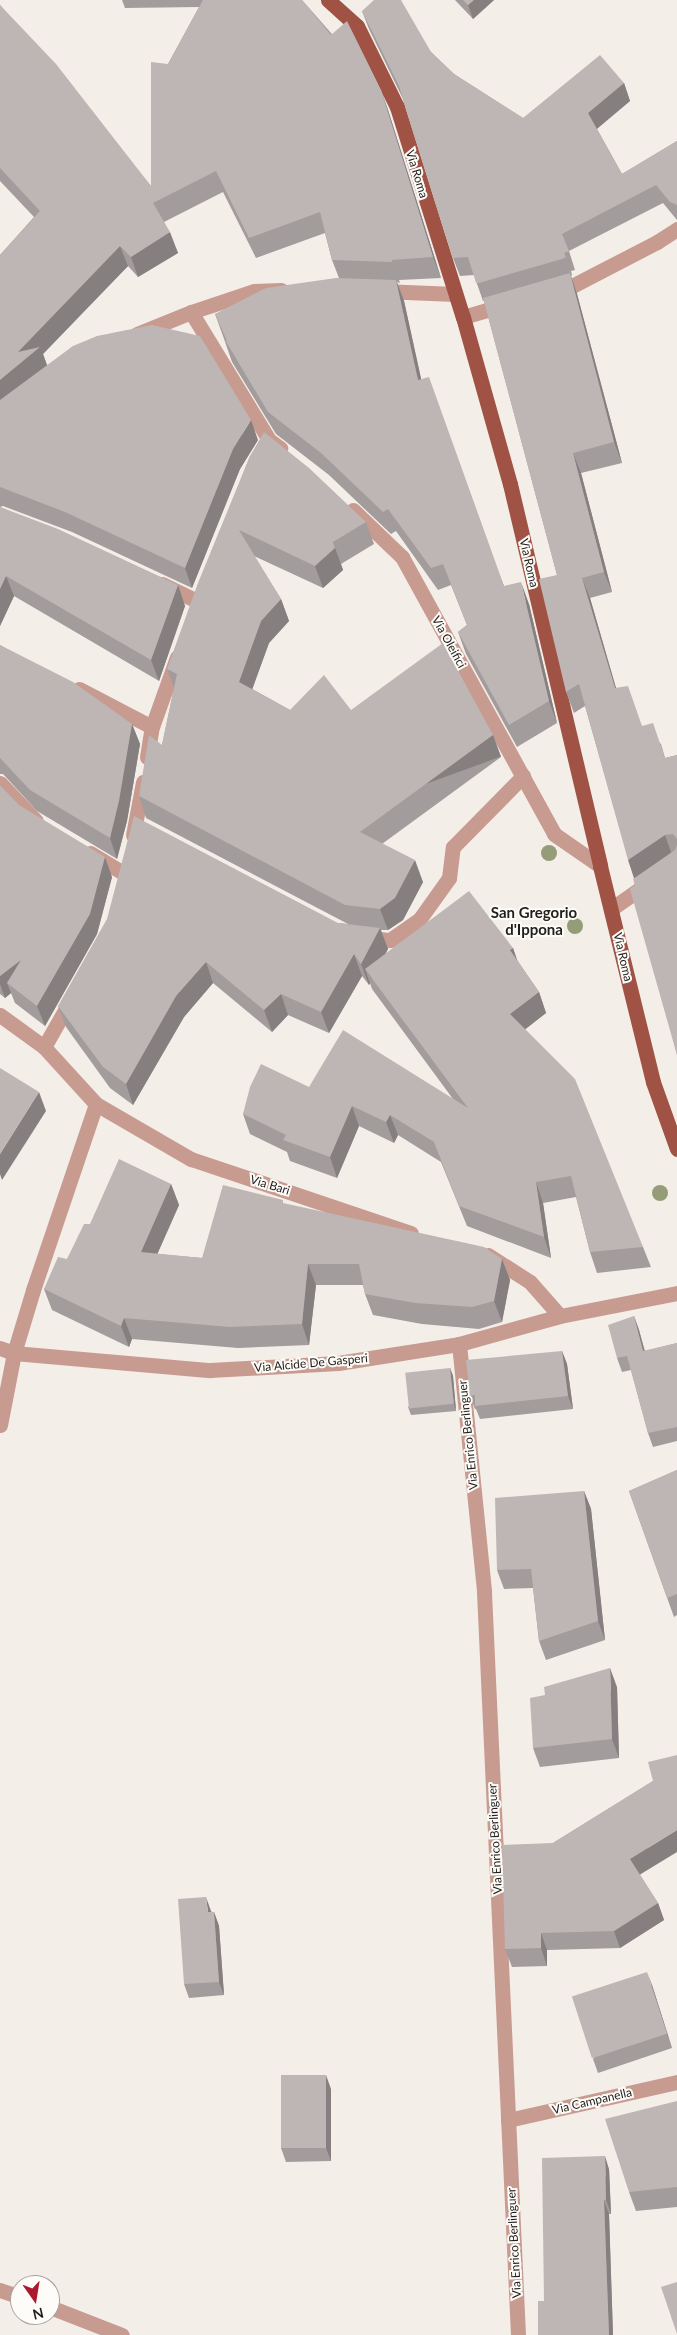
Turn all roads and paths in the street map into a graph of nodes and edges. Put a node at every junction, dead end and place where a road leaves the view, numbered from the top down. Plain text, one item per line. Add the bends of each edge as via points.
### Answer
1 (328, 0) edge
2 (677, 229) edge
3 (292, 290) edge
4 (368, 290) edge
5 (455, 294) junction
6 (545, 294) edge
7 (517, 302) edge
8 (191, 312) junction
9 (463, 317) junction
10 (120, 341) edge
11 (270, 440) junction
12 (259, 457) edge
13 (292, 458) edge
14 (344, 502) edge
15 (146, 577) edge
16 (204, 582) edge
17 (197, 600) junction
18 (190, 619) edge
19 (181, 646) edge
20 (68, 683) edge
21 (152, 727) junction
22 (523, 776) junction
23 (0, 783) edge
24 (136, 823) junction
25 (48, 828) edge
26 (153, 832) edge
27 (73, 843) edge
28 (677, 863) edge
29 (600, 866) junction
30 (123, 873) junction
31 (118, 892) edge
32 (611, 909) junction
33 (350, 936) edge
34 (78, 988) edge
35 (0, 1015) edge
36 (44, 1047) junction
37 (96, 1104) junction
38 (677, 1148) edge
39 (426, 1236) edge
40 (472, 1248) edge
41 (677, 1294) edge
42 (560, 1316) junction
43 (459, 1344) junction
44 (0, 1348) edge
45 (14, 1353) junction
46 (0, 1425) edge
47 (677, 2082) edge
48 (508, 2120) junction
49 (60, 2311) edge
50 (122, 2335) edge
51 (518, 2335) edge

1 - 5 main road, Via Roma via 357,26 397,107
2 - 6 street via 572,286
3 - 8 street via 254,291
4 - 5 street
5 - 9 main road, Via Roma
7 - 9 street
8 - 10 street
8 - 11 street
9 - 29 main road, Via Roma via 510,484
11 - 12 street
11 - 13 street
14 - 22 street, Via Oleifici via 402,557
15 - 17 street
16 - 17 street
17 - 18 street
19 - 21 street
20 - 21 street
21 - 24 street
22 - 29 street, Via Oleifici via 554,834
22 - 33 street via 453,847 449,878 419,920 390,940
23 - 25 street via 31,818
24 - 26 street
24 - 30 street
27 - 30 street
28 - 32 street
29 - 32 main road, Via Roma
30 - 31 street
32 - 38 main road, Via Roma via 653,1082
34 - 36 street
35 - 36 street, Via Bari
36 - 37 street, Via Bari
37 - 39 street, Via Bari via 191,1159
37 - 45 street
40 - 42 street via 481,1250 530,1282
41 - 42 street, Via Alcide De Gasperi
42 - 43 street, Via Alcide De Gasperi
43 - 45 street, Via Alcide De Gasperi via 338,1363 210,1370
43 - 48 street, Via Enrico Berlinguer via 484,1592
44 - 45 street, Via Alcide De Gasperi
45 - 46 street
47 - 48 street, Via Campanella
48 - 51 street, Via Enrico Berlinguer
49 - 50 street

